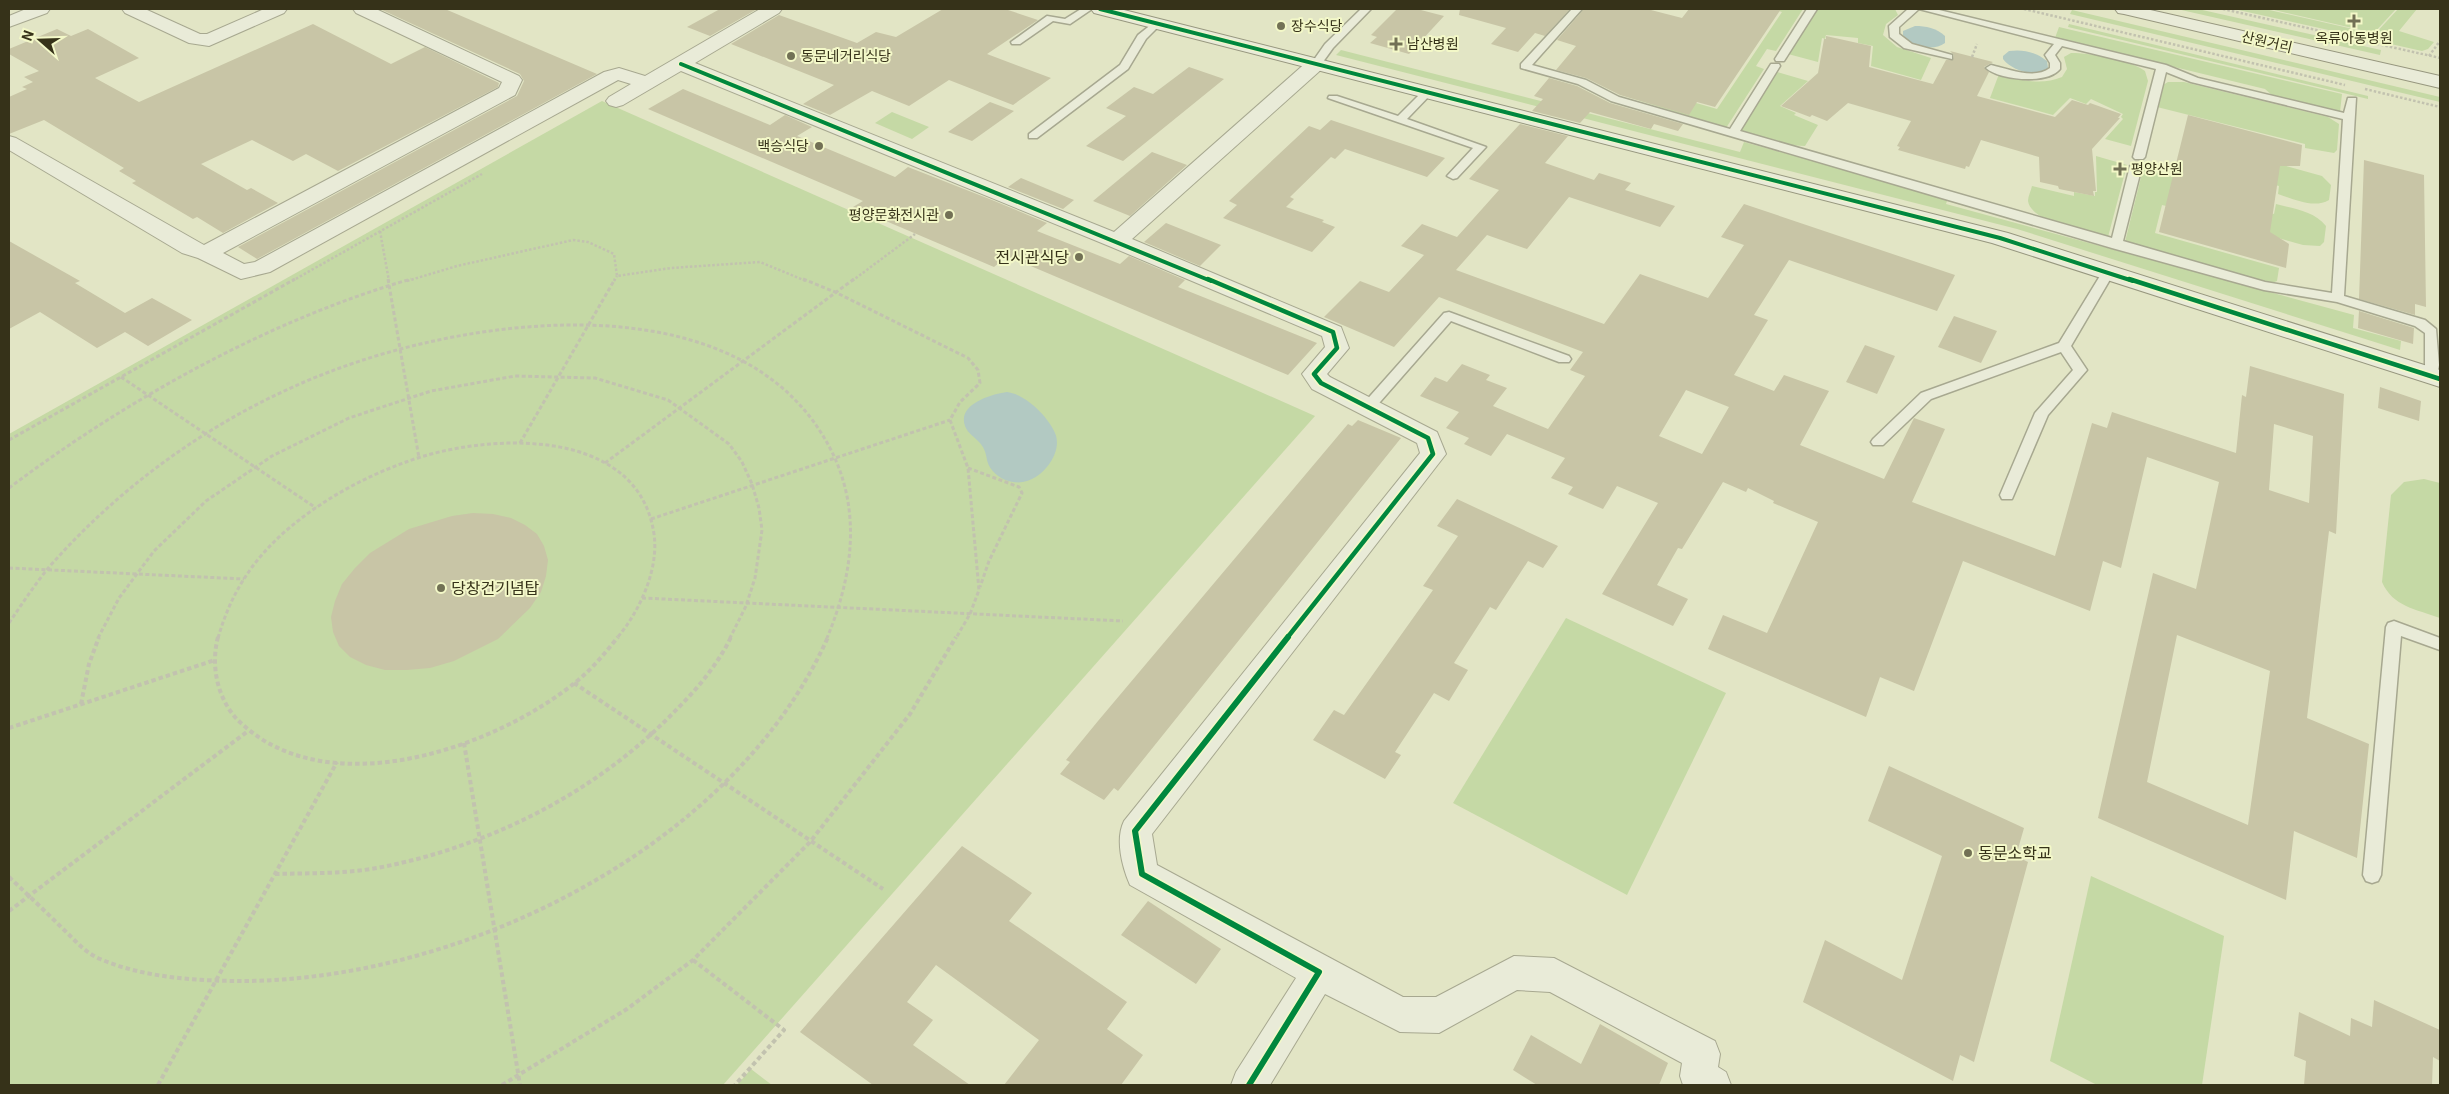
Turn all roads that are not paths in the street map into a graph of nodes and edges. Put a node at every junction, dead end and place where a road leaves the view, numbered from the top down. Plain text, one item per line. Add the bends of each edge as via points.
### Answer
1 (41, 9) edge
2 (131, 9) edge
3 (278, 9) edge
4 (362, 9) edge
5 (773, 9) edge
6 (1088, 9) edge
7 (1100, 9) edge
8 (1366, 9) edge
9 (1577, 9) edge
10 (1812, 9) edge
11 (1914, 9) edge
12 (1924, 9) edge
13 (2124, 9) edge
14 (9, 22) edge
15 (1157, 23) junction
16 (1016, 42) dead end
17 (2060, 42) junction
18 (1948, 56) dead end
19 (681, 64) junction
20 (1316, 64) junction
21 (2162, 67) junction
22 (1991, 68) dead end
23 (2440, 82) edge
24 (647, 83) junction
25 (1428, 92) junction
26 (1333, 98) dead end
27 (2352, 100) dead end
28 (616, 101) dead end
29 (2349, 117) junction
30 (1400, 120) junction
31 (1733, 133) junction
32 (1033, 136) dead end
33 (9, 142) edge
34 (1453, 176) dead end
35 (1118, 241) junction
36 (2116, 245) junction
37 (206, 253) junction
38 (2109, 271) junction
39 (2338, 298) junction
40 (2064, 346) junction
41 (1564, 359) dead end
42 (2435, 378) edge
43 (1368, 407) junction
44 (1878, 442) dead end
45 (2007, 496) dead end
46 (2440, 644) edge
47 (2372, 874) dead end
48 (1318, 972) junction
49 (1249, 1085) edge
50 (1713, 1085) edge

1 - 14 street
2 - 3 street via 196,40 209,40
4 - 37 street via 512,80 508,91
5 - 19 street
6 - 16 lane via 1066,22 1051,18
7 - 15 street
8 - 20 lane
9 - 31 lane via 1525,66 1582,82 1615,99
10 - 31 lane
11 - 18 lane via 1894,26 1894,35 1908,46
12 - 17 lane
13 - 23 street, 산원거리
15 - 20 street
15 - 32 lane via 1142,37 1124,67
17 - 21 lane
17 - 22 lane via 2050,54 2055,69 2045,76
19 - 24 street
19 - 35 street
20 - 25 street
20 - 35 street
21 - 29 lane via 2195,80
21 - 36 lane
24 - 28 street
24 - 37 street via 620,74 611,76 262,267 241,272
25 - 30 lane
25 - 38 street via 2000,238
26 - 30 lane
27 - 29 lane
29 - 39 lane
30 - 34 lane via 1480,147
31 - 36 lane
33 - 37 street via 190,248
35 - 43 street via 1333,332 1337,348 1314,374 1321,384
36 - 39 lane via 2264,286
38 - 40 lane
38 - 42 street
39 - 42 lane via 2420,323 2431,332
40 - 44 lane via 1926,396
40 - 45 lane via 2080,370 2042,412
41 - 43 lane via 1450,316
43 - 48 street via 1428,438 1433,454 1135,831 1142,874
46 - 47 lane via 2394,627
48 - 49 street
48 - 50 street via 1400,1014 1439,1014 1514,973 1554,975 1702,1054 1698,1076

